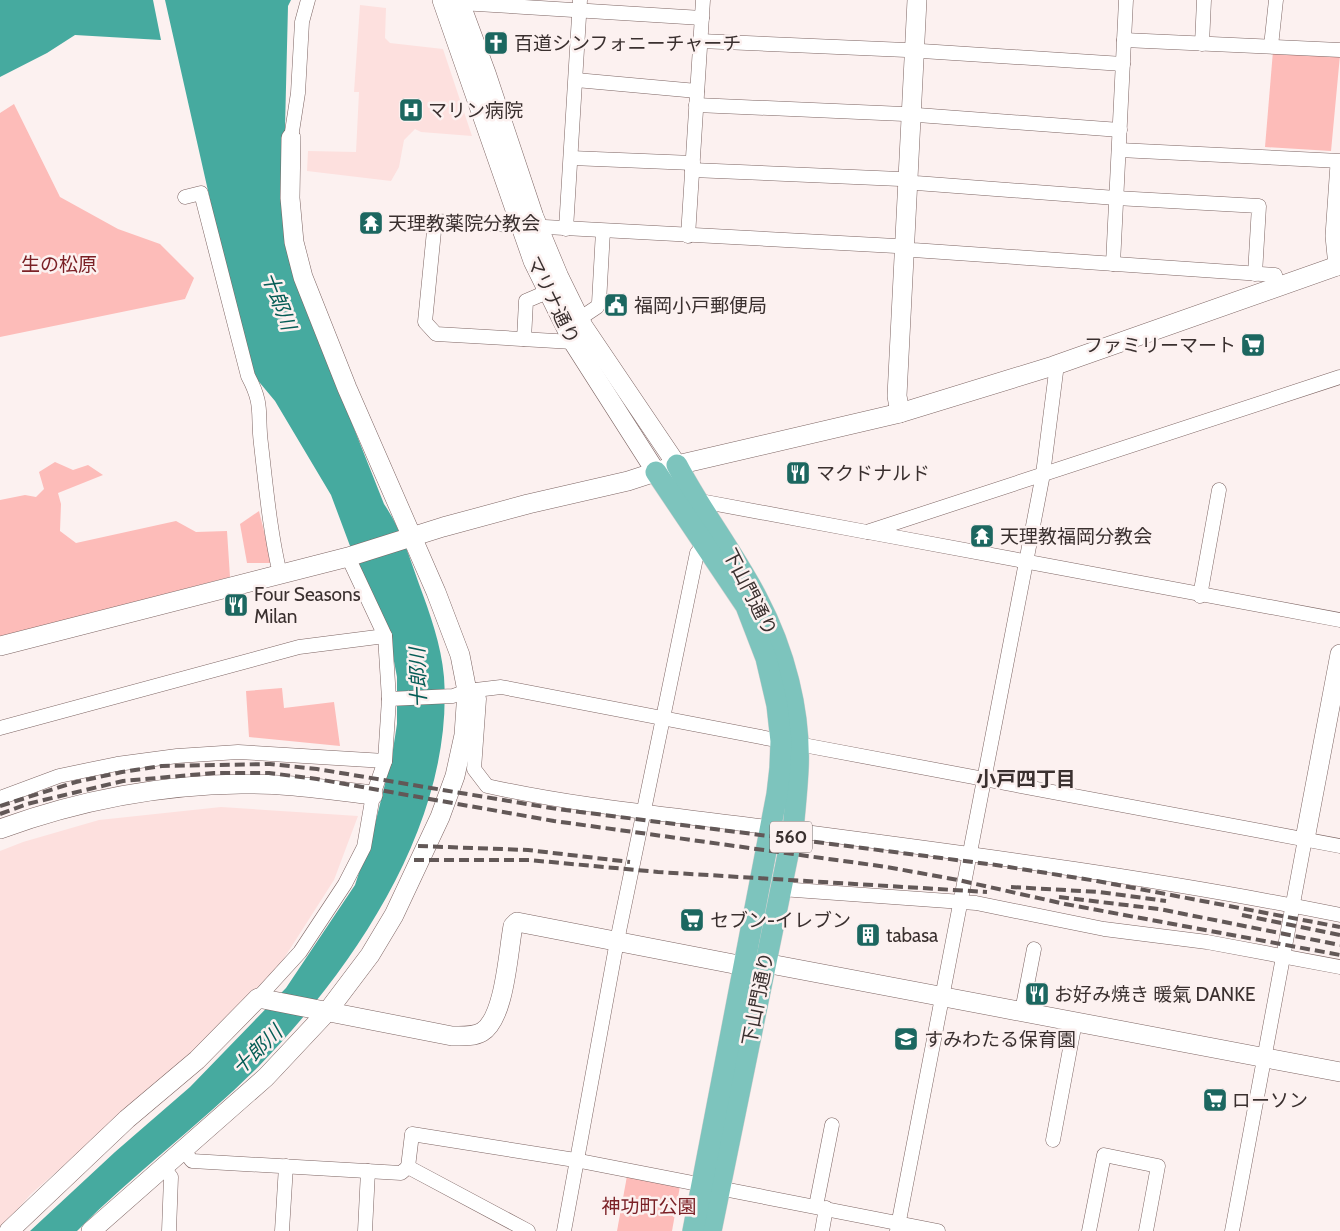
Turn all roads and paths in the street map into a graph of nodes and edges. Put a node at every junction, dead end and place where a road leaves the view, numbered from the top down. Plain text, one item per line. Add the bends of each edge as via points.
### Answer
1 (299, 0) edge
2 (308, 0) edge
3 (703, 0) edge
4 (917, 0) edge
5 (1126, 0) edge
6 (1204, 0) edge
7 (1276, 0) edge
8 (454, 1) edge
9 (580, 6) edge
10 (702, 18) junction
11 (1124, 40) junction
12 (700, 41) junction
13 (1202, 44) junction
14 (1271, 46) junction
15 (914, 50) junction
16 (1340, 50) edge
17 (1123, 64) junction
18 (576, 80) junction
19 (697, 98) junction
20 (911, 115) junction
21 (1120, 130) junction
22 (291, 138) junction
23 (1119, 150) junction
24 (571, 158) junction
25 (1340, 162) edge
26 (693, 166) junction
27 (908, 181) junction
28 (184, 198) dead end
29 (1116, 198) junction
30 (519, 225) junction
31 (538, 227) junction
32 (566, 229) junction
33 (602, 231) junction
34 (688, 236) junction
35 (904, 248) junction
36 (1113, 264) junction
37 (1339, 266) edge
38 (1255, 274) junction
39 (1279, 287) junction
40 (547, 292) junction
41 (579, 318) junction
42 (524, 338) junction
43 (573, 342) junction
44 (1053, 366) junction
45 (1340, 376) edge
46 (900, 413) junction
47 (677, 465) junction
48 (656, 472) junction
49 (1044, 474) junction
50 (1219, 490) dead end
51 (695, 500) junction
52 (867, 532) junction
53 (413, 538) junction
54 (704, 544) junction
55 (348, 556) junction
56 (1025, 561) junction
57 (280, 574) junction
58 (1200, 596) junction
59 (1340, 620) edge
60 (385, 636) junction
61 (0, 646) edge
62 (1340, 654) edge
63 (465, 692) junction
64 (394, 699) junction
65 (662, 718) junction
66 (0, 728) edge
67 (789, 743) junction
68 (385, 761) junction
69 (985, 780) junction
70 (373, 795) junction
71 (0, 798) edge
72 (644, 812) junction
73 (770, 827) junction
74 (0, 829) edge
75 (793, 830) junction
76 (1305, 839) junction
77 (1340, 846) edge
78 (971, 854) junction
79 (781, 890) junction
80 (961, 903) junction
81 (1292, 906) junction
82 (1340, 915) edge
83 (617, 941) junction
84 (1034, 949) dead end
85 (1283, 956) junction
86 (754, 964) junction
87 (1340, 967) edge
88 (942, 996) junction
89 (261, 999) junction
90 (322, 1011) junction
91 (1022, 1012) junction
92 (1075, 1022) junction
93 (1264, 1057) junction
94 (1340, 1072) edge
95 (832, 1125) dead end
96 (1053, 1140) dead end
97 (184, 1151) junction
98 (575, 1160) junction
99 (286, 1166) junction
100 (408, 1167) junction
101 (164, 1168) junction
102 (368, 1171) junction
103 (712, 1186) junction
104 (821, 1207) junction
105 (898, 1227) edge
106 (8, 1231) edge
107 (91, 1231) edge
108 (168, 1231) edge
109 (282, 1231) edge
110 (365, 1231) edge
111 (528, 1231) edge
112 (564, 1231) edge
113 (693, 1231) edge
114 (711, 1231) edge
115 (822, 1231) edge
116 (938, 1231) edge
117 (1089, 1231) edge
118 (1146, 1231) edge
119 (1232, 1231) edge

1 - 22 street via 294,26
2 - 22 street via 302,22 298,94
3 - 10 street
4 - 15 street
5 - 11 street
6 - 13 street
7 - 14 street
8 - 9 street
8 - 30 street, マリナ通り
8 - 31 street, マリナ通り via 486,72
9 - 10 street
9 - 18 street
10 - 12 street
11 - 13 street
11 - 17 street
12 - 15 street
12 - 19 street
13 - 14 street
14 - 16 street
15 - 17 street
15 - 20 street
17 - 21 street
18 - 19 street
18 - 24 street
19 - 20 street
19 - 26 street
20 - 21 street
20 - 27 street
21 - 23 street
22 - 53 street via 290,198 294,242 303,277 347,388
23 - 25 street
23 - 29 street
24 - 26 street
24 - 32 street
25 - 37 street via 1335,236
26 - 27 street
26 - 34 street
27 - 29 street
27 - 35 street
28 - 57 street via 201,193 248,376 258,395 260,442 272,539
29 - 36 street
29 - 38 street via 1259,206
30 - 31 street
30 - 40 street, マリナ通り
30 - 42 street via 435,220 425,322 436,334
31 - 32 street
31 - 41 street, マリナ通り
32 - 33 street
33 - 34 street
33 - 41 street via 598,307
34 - 35 street
35 - 36 street
35 - 46 street via 897,396
36 - 38 street
37 - 39 street
38 - 39 street via 1275,275
39 - 44 street
40 - 42 street via 526,301
40 - 43 street, マリナ通り
41 - 47 street, マリナ通り
42 - 43 street
43 - 48 street, マリナ通り
44 - 46 street
44 - 49 street via 1056,372
45 - 49 street
46 - 47 street
47 - 48 street
47 - 51 main road, 下山門通り / 560
48 - 53 street via 443,527
48 - 54 main road, 下山門通り / 560
49 - 52 street
49 - 56 street
50 - 58 street
51 - 52 street
51 - 67 main road, 下山門通り / 560 via 728,548 761,607 781,655 793,701
52 - 56 street
53 - 55 street
53 - 63 street via 460,655
54 - 65 street via 697,553
54 - 67 main road, 下山門通り / 560 via 746,606 766,658
55 - 57 street
55 - 60 street
56 - 58 street
56 - 69 street
57 - 61 street
58 - 59 street
60 - 64 street
60 - 66 street via 299,648
62 - 76 street
63 - 64 street
63 - 65 street via 501,687
63 - 72 street via 479,699 474,769 487,786 536,797
63 - 90 street via 464,735 457,768 440,817 394,915 370,955
64 - 68 street
65 - 67 street
65 - 72 street
67 - 69 street
67 - 73 main road, 下山門通り / 560 via 780,768
67 - 75 main road, 下山門通り / 560 via 798,768
68 - 70 street
68 - 71 street via 238,752 177,756 59,776
69 - 76 street
69 - 78 street
70 - 74 street via 241,784 129,794 44,813
70 - 89 street via 364,847 345,884 300,952
72 - 73 street
72 - 83 street
73 - 75 street
73 - 86 main road, 下山門通り / 560
75 - 78 street
75 - 79 main road, 下山門通り / 560
76 - 77 street
76 - 81 street
78 - 80 street
78 - 81 street via 1144,879
79 - 80 street
79 - 86 main road, 下山門通り / 560
80 - 85 street
80 - 88 street
81 - 82 street
81 - 85 street
83 - 86 street
83 - 90 street via 517,922 513,926 499,1006 486,1028 472,1036 452,1036
83 - 98 street
84 - 91 street
85 - 87 street
85 - 93 street
86 - 88 street
86 - 103 main road, 下山門通り / 560
88 - 91 street
88 - 105 street
89 - 90 street
89 - 106 street
90 - 97 street via 255,1088
91 - 92 street
92 - 93 street
92 - 96 street
93 - 94 street
93 - 119 street
95 - 104 street
97 - 99 street via 192,1161
97 - 101 street
98 - 100 street via 412,1134
98 - 103 street
98 - 112 street
99 - 102 street
99 - 109 street
100 - 102 street via 401,1173
100 - 111 street
101 - 107 street
101 - 108 street via 171,1178
102 - 110 street
103 - 104 street
103 - 113 main road, 下山門通り / 560
103 - 114 main road, 下山門通り / 560
104 - 105 street
104 - 115 street
105 - 116 street
117 - 118 street via 1104,1155 1158,1166

